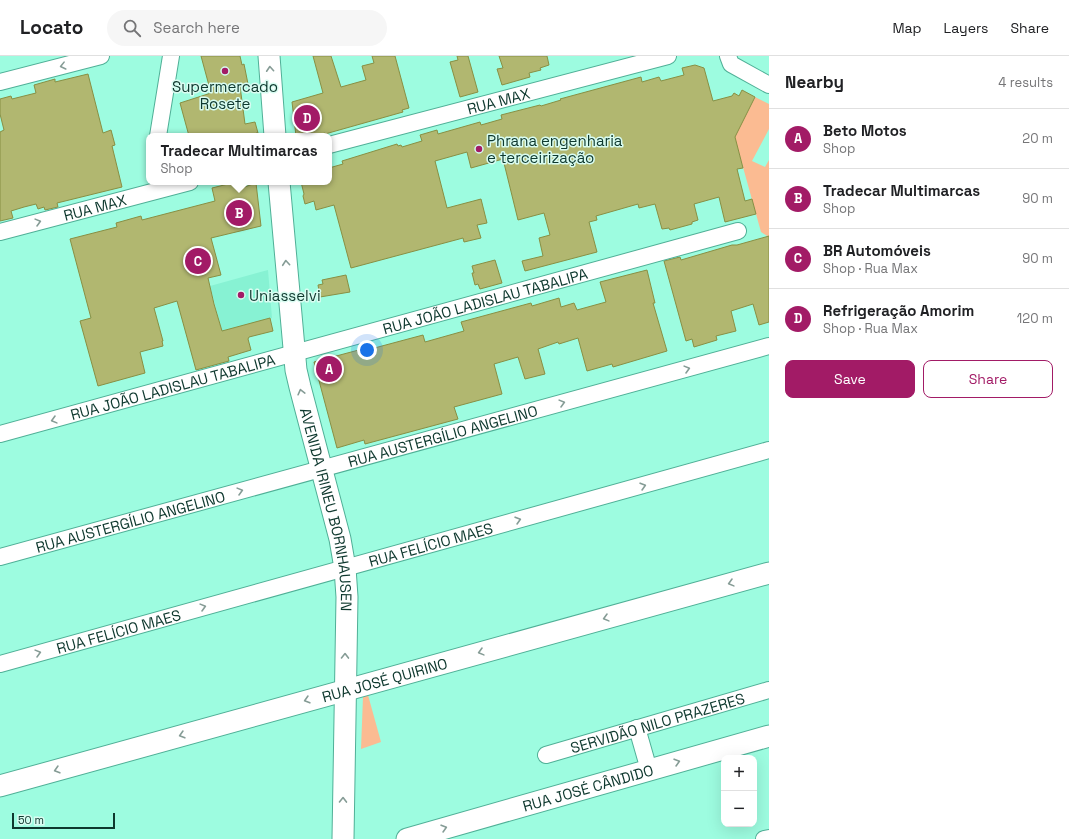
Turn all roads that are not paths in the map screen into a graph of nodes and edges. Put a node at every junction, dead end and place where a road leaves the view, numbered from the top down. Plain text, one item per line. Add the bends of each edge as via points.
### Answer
1 (101, 56) edge
2 (171, 56) edge
3 (269, 56) edge
4 (668, 56) edge
5 (728, 56) edge
6 (0, 82) edge
7 (769, 85) edge
8 (158, 133) edge
9 (275, 133) edge
10 (332, 144) edge
11 (166, 185) edge
12 (279, 185) edge
13 (150, 187) edge
14 (738, 230) dead end
15 (0, 232) edge
16 (769, 346) edge
17 (294, 354) junction
18 (0, 434) edge
19 (769, 450) edge
20 (321, 469) junction
21 (0, 557) edge
22 (345, 568) junction
23 (769, 573) edge
24 (0, 664) edge
25 (345, 690) junction
26 (769, 690) edge
27 (637, 728) junction
28 (769, 736) edge
29 (546, 754) dead end
30 (649, 770) junction
31 (0, 786) edge
32 (769, 838) edge
33 (343, 839) edge
34 (407, 839) edge
35 (764, 839) edge

1 -> 6 street
2 - 8 street
9 -> 3 main road
4 - 10 street, RUA MAX
5 - 7 street via 732,64
11 - 13 street, RUA MAX
17 -> 12 main road, AVENIDA IRINEU BORNHAUSEN
15 -> 13 street, RUA MAX
14 - 17 street, RUA JOÃO LADISLAU TABALIPA
20 -> 16 street, RUA AUSTERGÍLIO ANGELINO
17 -> 18 street, RUA JOÃO LADISLAU TABALIPA
20 -> 17 main road, AVENIDA IRINEU BORNHAUSEN
22 -> 19 street, RUA FELÍCIO MAES
21 -> 20 street, RUA AUSTERGÍLIO ANGELINO
20 - 22 main road, AVENIDA IRINEU BORNHAUSEN
24 -> 22 street, RUA FELÍCIO MAES
25 -> 22 main road, AVENIDA IRINEU BORNHAUSEN
23 -> 25 main road, RUA JOSÉ QUIRINO
25 -> 31 main road, RUA JOSÉ QUIRINO
33 -> 25 main road, AVENIDA IRINEU BORNHAUSEN
26 - 27 street, SERVIDÃO NILO PRAZERES
27 - 29 street, SERVIDÃO NILO PRAZERES
27 - 30 street
30 -> 28 main road, RUA JOSÉ CÂNDIDO
34 -> 30 main road, RUA JOSÉ CÂNDIDO
32 - 35 street

